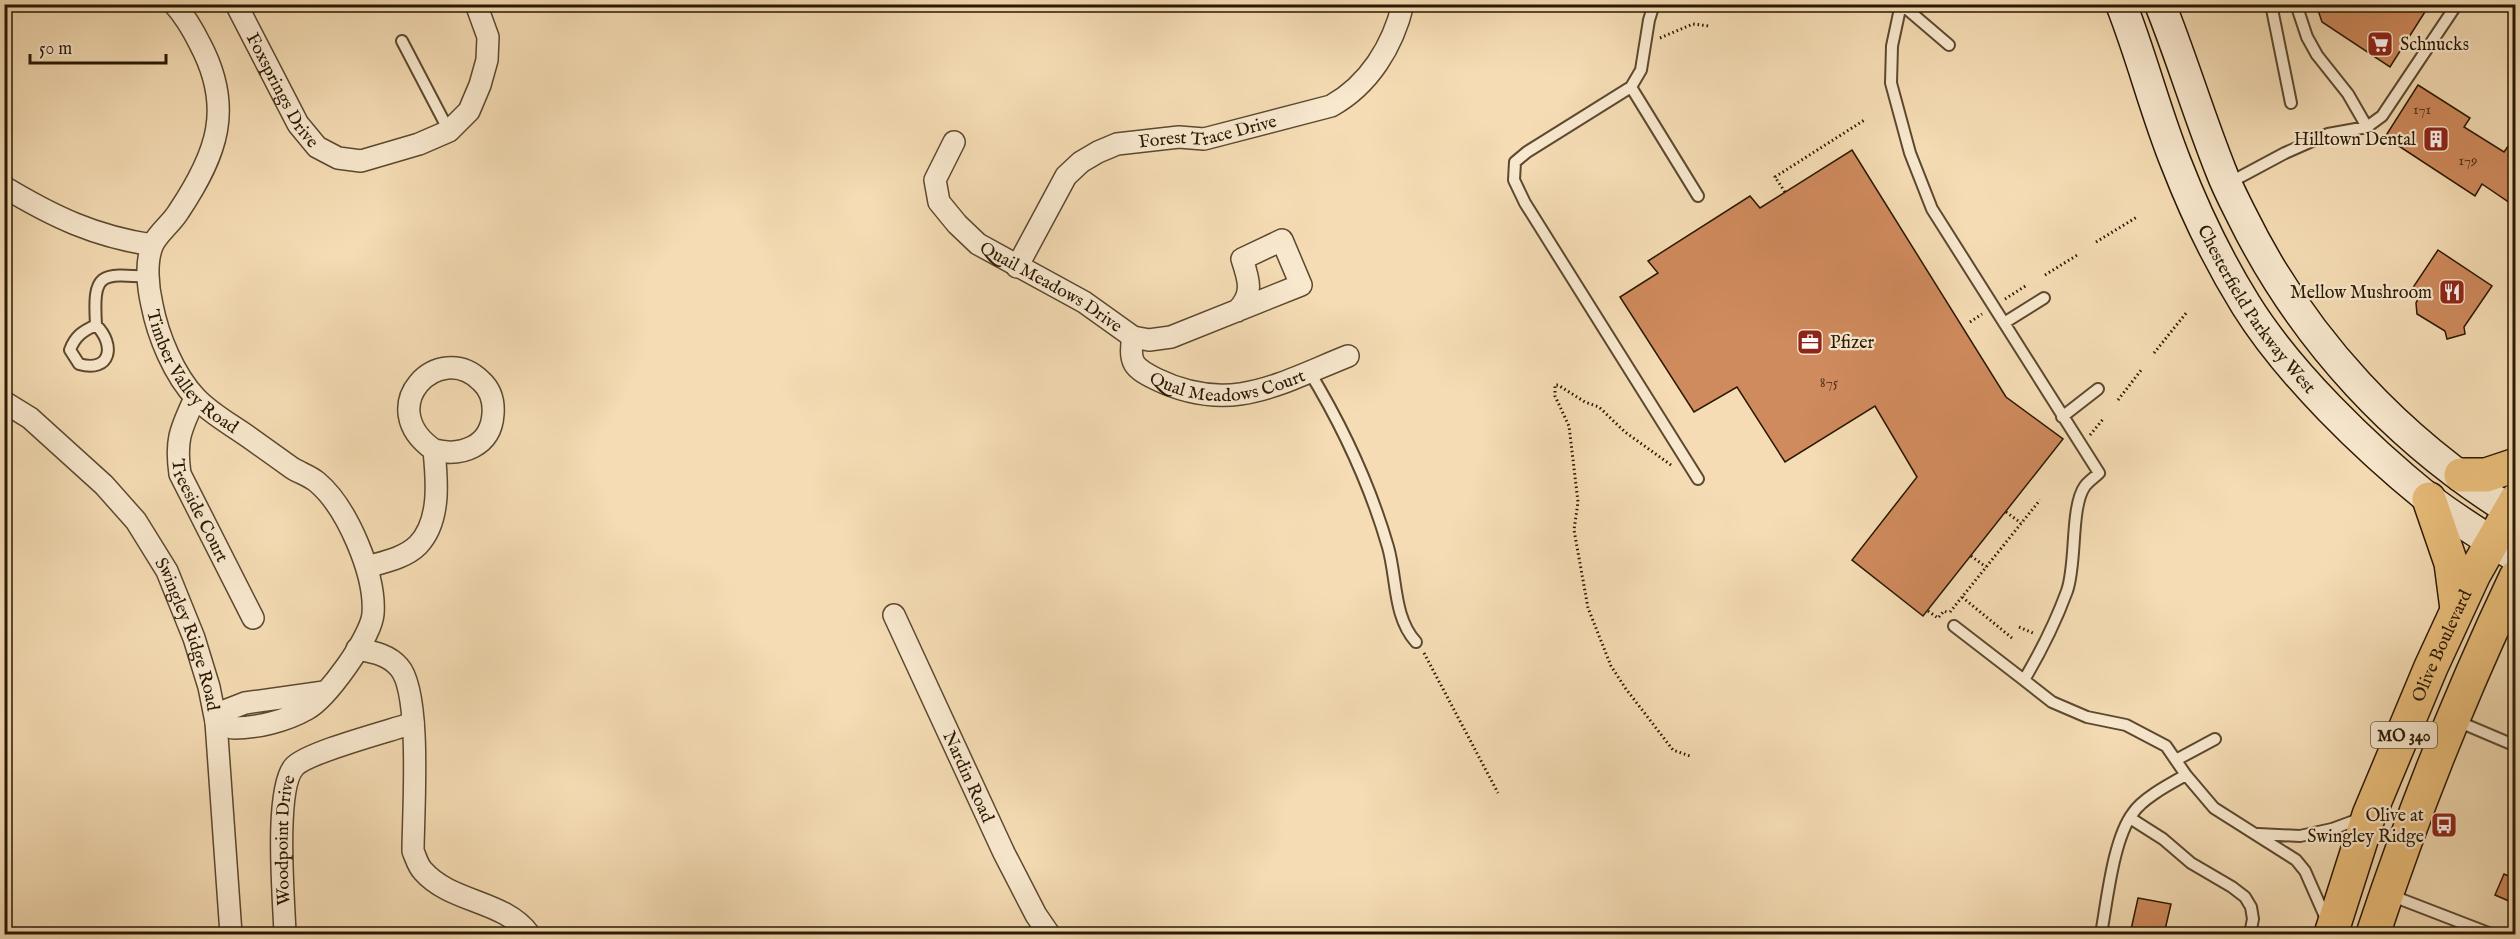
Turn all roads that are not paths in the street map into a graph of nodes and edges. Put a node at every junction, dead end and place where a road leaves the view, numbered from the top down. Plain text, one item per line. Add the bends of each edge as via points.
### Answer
1 (174, 4) edge
2 (236, 4) edge
3 (476, 4) edge
4 (1402, 4) edge
5 (1654, 4) edge
6 (1901, 4) edge
7 (2121, 4) edge
8 (2160, 4) edge
9 (2271, 4) edge
10 (2296, 4) edge
11 (2457, 4) edge
12 (402, 40) dead end
13 (1949, 45) dead end
14 (1631, 87) junction
15 (2291, 104) dead end
16 (2367, 127) junction
17 (449, 131) junction
18 (954, 142) dead end
19 (2226, 184) junction
20 (4, 187) edge
21 (1698, 196) dead end
22 (152, 245) junction
23 (1017, 267) junction
24 (149, 277) junction
25 (2044, 298) dead end
26 (1237, 311) dead end
27 (2004, 323) junction
28 (96, 326) dead end
29 (1133, 337) junction
30 (1348, 356) dead end
31 (1309, 371) junction
32 (2098, 389) dead end
33 (195, 398) junction
34 (4, 402) edge
35 (2062, 417) junction
36 (434, 450) junction
37 (2516, 465) edge
38 (2461, 475) junction
39 (1698, 480) dead end
40 (2429, 499) junction
41 (2514, 508) edge
42 (2504, 550) edge
43 (367, 567) junction
44 (2516, 577) edge
45 (2457, 609) junction
46 (894, 615) dead end
47 (252, 618) dead end
48 (2516, 621) edge
49 (1954, 626) dead end
50 (1416, 642) road end
51 (357, 649) junction
52 (2481, 653) junction
53 (2024, 680) junction
54 (2454, 720) junction
55 (216, 722) junction
56 (413, 723) junction
57 (2215, 738) dead end
58 (2516, 746) edge
59 (2176, 760) junction
60 (2186, 775) junction
61 (2369, 815) junction
62 (2130, 818) junction
63 (2257, 834) junction
64 (2387, 893) junction
65 (2332, 933) edge
66 (231, 934) edge
67 (285, 934) edge
68 (529, 934) edge
69 (1049, 934) edge
70 (2101, 934) edge
71 (2250, 934) edge
72 (2373, 934) edge
73 (2491, 934) edge

1 - 22 street via 209,61 220,110 205,168 178,213
2 - 17 street, Foxsprings Drive via 298,124 317,147 338,158 362,161
3 - 17 street, Foxsprings Drive via 488,37 487,60 469,111
4 - 23 street, Forest Trace Drive via 1397,28 1378,63 1360,86 1331,106 1204,139 1179,137 1117,144 1081,162 1066,176
5 - 14 lane via 1641,70
6 - 13 lane
6 - 27 lane via 1892,46 1891,83 1910,153 1932,209
7 - 40 street, Chesterfield Parkway West via 2175,162 2211,242 2247,306 2324,402
8 - 19 street, Chesterfield Parkway West
9 - 15 lane
10 - 16 lane via 2317,56 2348,94
11 - 16 lane via 2382,116
12 - 17 lane
14 - 21 lane
14 - 39 lane via 1527,152 1515,162 1514,180
16 - 19 lane via 2328,134
18 - 23 street, Quail Meadows Drive via 935,180 939,202 978,244
19 - 38 street, Chesterfield Parkway West via 2259,251 2308,328 2351,378 2415,441
20 - 22 street via 45,212 84,229
22 - 24 street, Timber Valley Road
23 - 29 street, Quail Meadows Drive via 1084,302
24 - 28 lane via 114,274 103,279 97,288
24 - 33 street, Timber Valley Road via 151,304 167,355
25 - 27 lane
26 - 29 street, Quail Meadows Drive via 1171,337
27 - 35 lane
29 - 31 street, Qual Meadows Court via 1131,358 1135,366 1182,390 1209,396 1262,390
30 - 31 street, Qual Meadows Court
31 - 50 lane via 1339,421 1365,481 1388,547 1405,630
32 - 35 lane
33 - 43 street, Timber Valley Road via 316,482 341,510
33 - 47 street, Treeside Court via 179,432 176,451 180,474
34 - 55 street, Swingley Ridge Road via 30,418 104,485 136,521 167,571 194,638
35 - 53 lane via 2099,473 2084,487 2077,511 2074,562 2067,591
36 - 36 street via 420,441 412,428 408,416 411,395 419,382 439,369 459,368 474,374 488,387 494,404 493,424 472,448 448,454
36 - 43 street via 437,478 430,526 418,545 397,558
37 - 38 main road via 2486,475
38 - 41 street, Chesterfield Parkway West
40 - 42 street, Chesterfield Parkway West
40 - 45 main road via 2451,563
41 - 42 main road, Olive Boulevard / MO 340
42 - 45 main road, Olive Boulevard / MO 340
43 - 51 street, Timber Valley Road via 373,616
44 - 52 main road, MO 340
45 - 61 main road, Olive Boulevard / MO 340
46 - 69 street, Nardin Road via 1004,853
48 - 52 main road
49 - 53 lane
51 - 55 street, Timber Valley Road via 337,680 324,692 245,703 227,710
51 - 56 street via 382,654 400,667
52 - 54 main road, MO 340
53 - 59 lane via 2052,702 2086,717 2126,725 2166,746
54 - 58 lane
54 - 64 main road, MO 340
55 - 66 street, Swingley Ridge Road
56 - 67 street, Woodpoint Drive via 308,757 293,768 282,800
56 - 68 street via 413,851 421,870 437,885 518,921
57 - 59 lane
59 - 60 lane
60 - 62 lane via 2160,790
60 - 63 lane via 2214,808
61 - 63 lane via 2300,836
61 - 65 main road, Olive Boulevard / MO 340
62 - 70 lane via 2116,852
62 - 71 lane via 2244,897 2253,919
63 - 65 lane via 2296,860
64 - 72 main road, MO 340
64 - 73 lane

